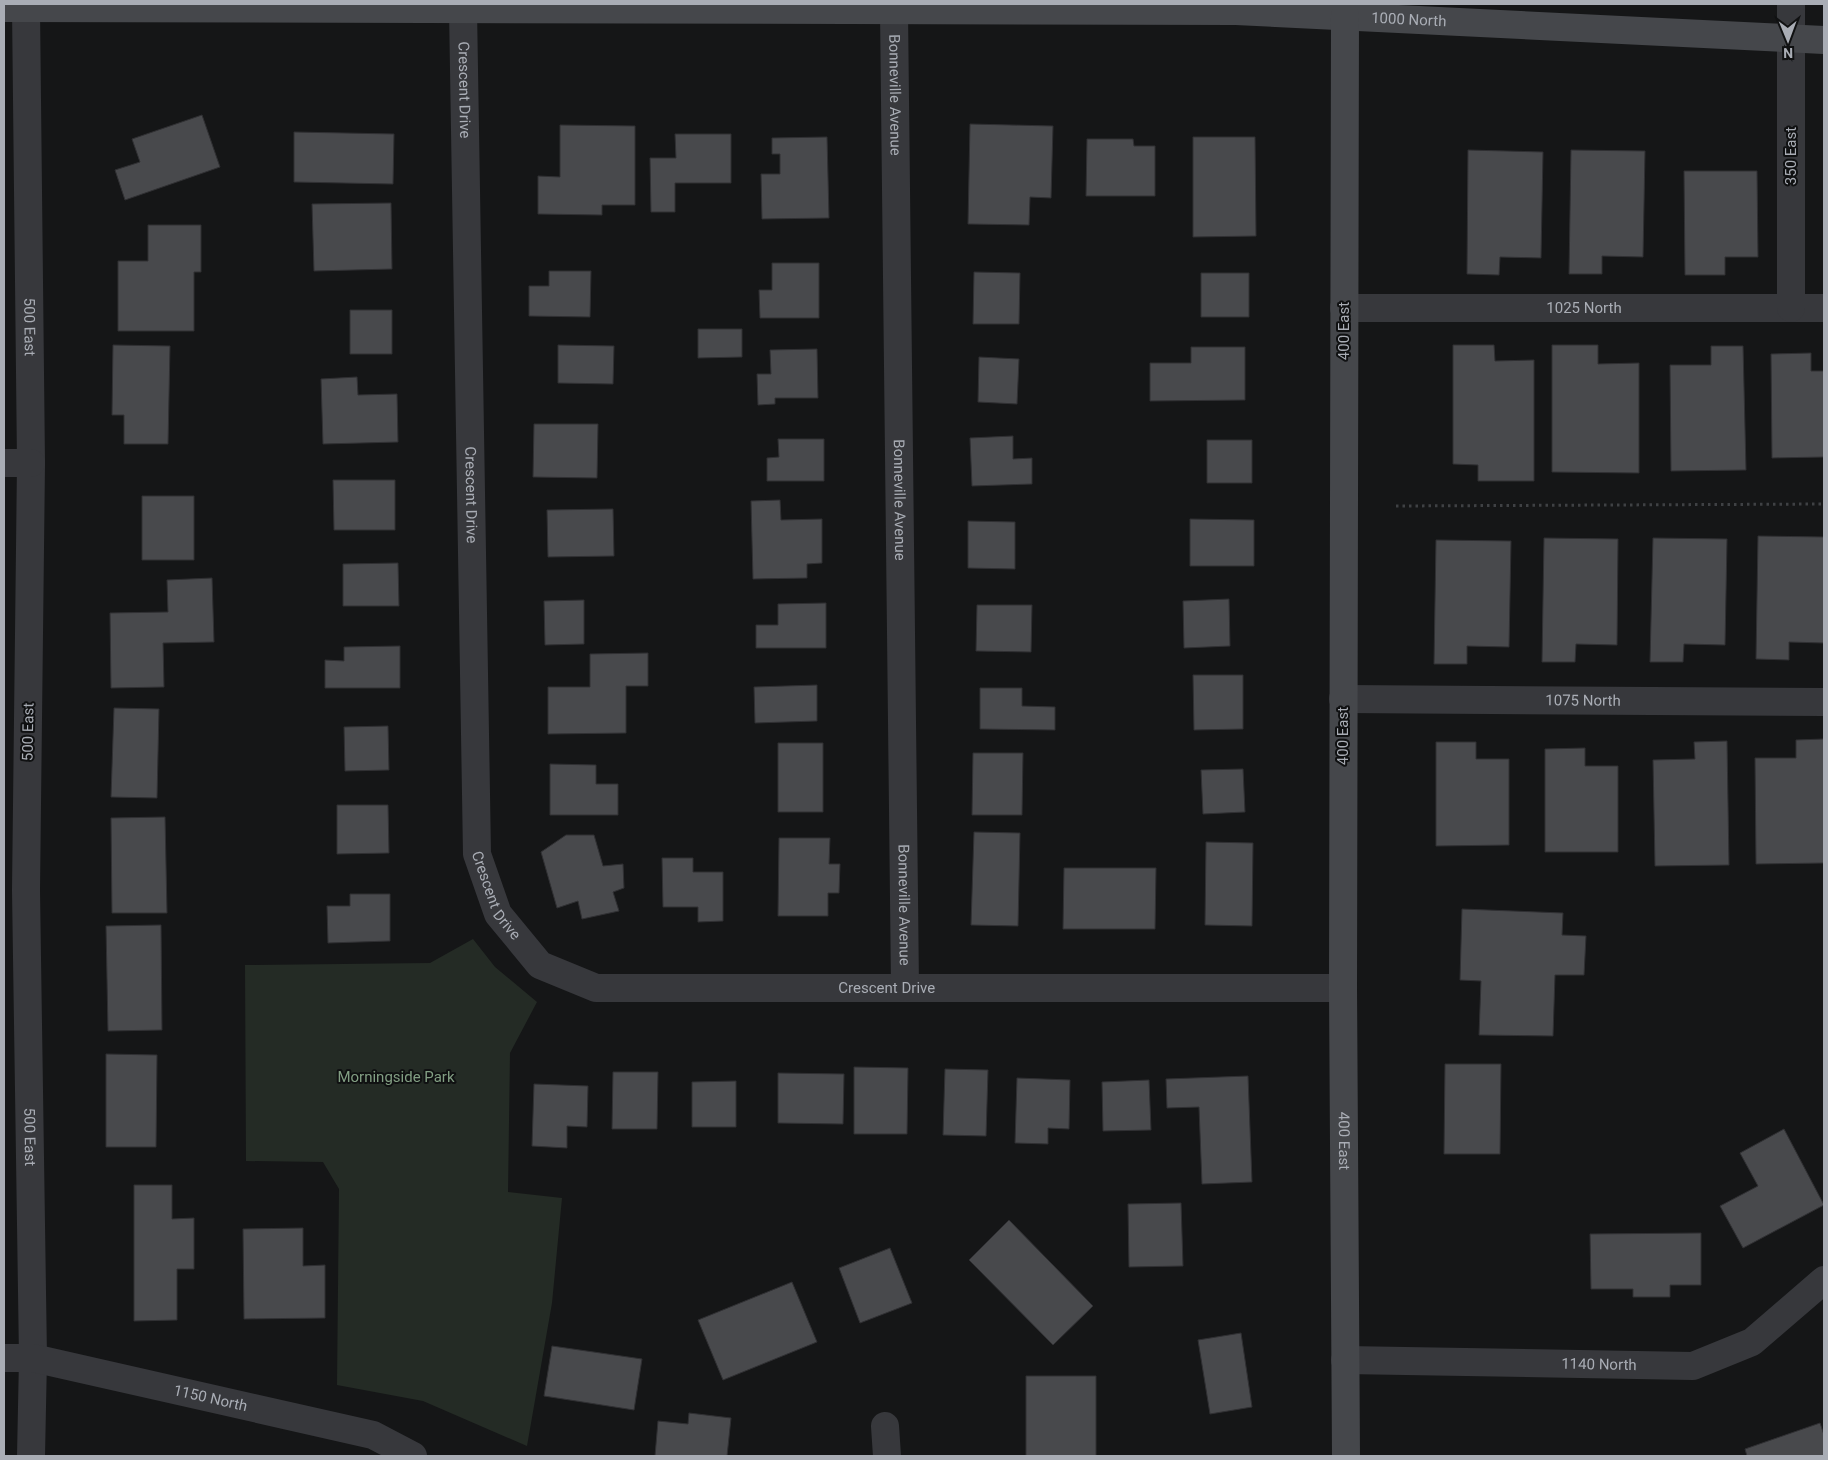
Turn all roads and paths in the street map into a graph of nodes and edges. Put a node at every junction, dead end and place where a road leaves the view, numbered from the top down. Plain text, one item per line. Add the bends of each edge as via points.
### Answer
1 (1791, 4) edge
2 (110, 6) edge
3 (1236, 7) edge
4 (15, 8) edge
5 (463, 9) junction
6 (894, 11) junction
7 (1345, 16) junction
8 (1791, 39) junction
9 (1824, 40) edge
10 (1344, 308) junction
11 (1791, 308) junction
12 (1824, 308) edge
13 (4, 463) edge
14 (32, 463) junction
15 (1824, 504) edge
16 (1396, 506) dead end
17 (1343, 699) junction
18 (1824, 702) edge
19 (15, 890) edge
20 (905, 987) junction
21 (1343, 988) junction
22 (1824, 1280) edge
23 (4, 1358) edge
24 (33, 1358) junction
25 (1344, 1360) junction
26 (885, 1426) dead end
27 (31, 1456) edge
28 (413, 1456) edge
29 (887, 1456) edge
30 (1346, 1456) edge

1 - 8 street, 350 East
2 - 4 street, 1000 North
2 - 5 street, 1000 North
3 - 6 street, 1000 North
3 - 7 street, 1000 North
4 - 14 street, 500 East
5 - 6 street, 1000 North
5 - 20 street, Crescent Drive via 477,854 498,914 540,965 596,988
6 - 20 street, Bonneville Avenue
7 - 8 street, 1000 North
7 - 10 street, 400 East
8 - 9 street, 1000 North
8 - 11 street, 350 East
10 - 11 street, 1025 North
10 - 17 street, 400 East
11 - 12 street, 1025 North
13 - 14 street
14 - 19 street, 500 East
15 - 16 path
17 - 18 street, 1075 North
17 - 21 street, 400 East
19 - 24 street, 500 East
20 - 21 street, Crescent Drive
21 - 25 street, 400 East
22 - 25 street, 1140 North via 1752,1342 1693,1366
23 - 24 street, 1150 North
24 - 27 street, 500 East
24 - 28 street, 1150 North via 373,1435
25 - 30 street, 400 East
26 - 29 street

